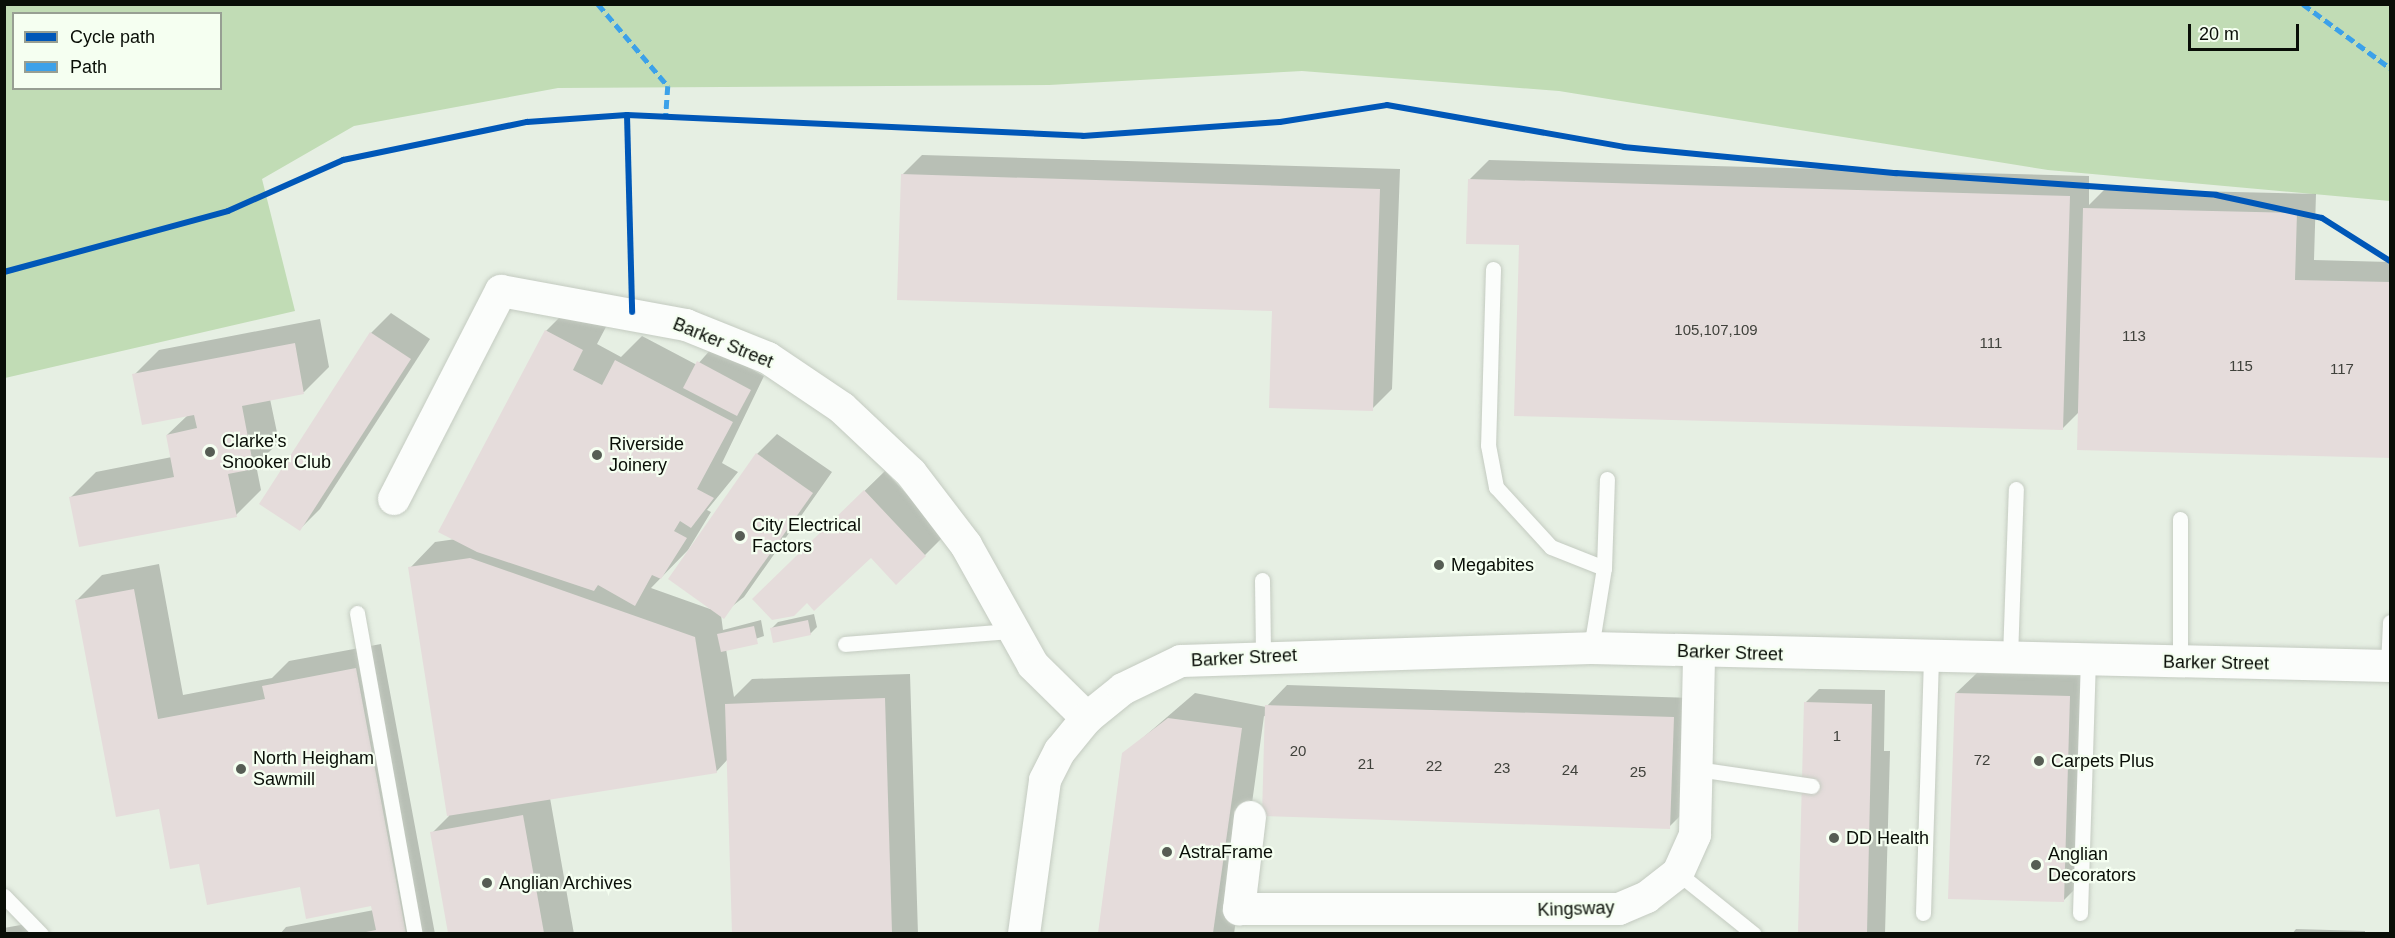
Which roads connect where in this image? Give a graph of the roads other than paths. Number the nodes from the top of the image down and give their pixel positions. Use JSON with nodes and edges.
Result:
{"nodes":[{"id":1,"x":1493,"y":269,"type":"dead end"},
{"id":2,"x":1606,"y":479,"type":"dead end"},
{"id":3,"x":2016,"y":489,"type":"dead end"},
{"id":4,"x":394,"y":499,"type":"dead end"},
{"id":5,"x":2180,"y":519,"type":"dead end"},
{"id":6,"x":1604,"y":568,"type":"junction"},
{"id":7,"x":1262,"y":580,"type":"dead end"},
{"id":8,"x":357,"y":613,"type":"dead end"},
{"id":9,"x":2391,"y":622,"type":"edge"},
{"id":10,"x":1012,"y":631,"type":"junction"},
{"id":11,"x":845,"y":644,"type":"dead end"},
{"id":12,"x":1590,"y":648,"type":"junction"},
{"id":13,"x":1699,"y":653,"type":"junction"},
{"id":14,"x":1263,"y":655,"type":"junction"},
{"id":15,"x":1931,"y":657,"type":"junction"},
{"id":16,"x":2010,"y":657,"type":"junction"},
{"id":17,"x":2088,"y":659,"type":"junction"},
{"id":18,"x":2180,"y":663,"type":"junction"},
{"id":19,"x":2389,"y":665,"type":"edge"},
{"id":20,"x":1087,"y":718,"type":"junction"},
{"id":21,"x":1697,"y":769,"type":"junction"},
{"id":22,"x":1812,"y":786,"type":"dead end"},
{"id":23,"x":1250,"y":818,"type":"dead end"},
{"id":24,"x":1678,"y":873,"type":"junction"},
{"id":25,"x":4,"y":896,"type":"edge"},
{"id":26,"x":1923,"y":913,"type":"dead end"},
{"id":27,"x":2080,"y":913,"type":"dead end"},
{"id":28,"x":1238,"y":921,"type":"edge"},
{"id":29,"x":41,"y":933,"type":"edge"},
{"id":30,"x":416,"y":933,"type":"edge"},
{"id":31,"x":1024,"y":933,"type":"edge"},
{"id":32,"x":1754,"y":933,"type":"edge"}],
"edges":[{"from":1,"to":6,"type":"lane"},
{"from":2,"to":6,"type":"lane"},
{"from":3,"to":16,"type":"lane"},
{"from":4,"to":10,"type":"street","name":"Barker Street"},
{"from":5,"to":18,"type":"lane"},
{"from":6,"to":12,"type":"lane"},
{"from":7,"to":14,"type":"lane"},
{"from":8,"to":30,"type":"lane"},
{"from":9,"to":19,"type":"lane"},
{"from":10,"to":11,"type":"lane"},
{"from":10,"to":20,"type":"street","name":"Barker Street"},
{"from":12,"to":13,"type":"street","name":"Barker Street"},
{"from":12,"to":14,"type":"street","name":"Barker Street"},
{"from":13,"to":15,"type":"street","name":"Barker Street"},
{"from":13,"to":21,"type":"street","name":"Kingsway"},
{"from":14,"to":20,"type":"street","name":"Barker Street"},
{"from":15,"to":16,"type":"street","name":"Barker Street"},
{"from":15,"to":26,"type":"lane"},
{"from":16,"to":17,"type":"street","name":"Barker Street"},
{"from":17,"to":18,"type":"street","name":"Barker Street"},
{"from":17,"to":27,"type":"lane"},
{"from":18,"to":19,"type":"street","name":"Barker Street"},
{"from":20,"to":31,"type":"street","name":"Barker Street"},
{"from":21,"to":22,"type":"lane"},
{"from":21,"to":24,"type":"street","name":"Kingsway"},
{"from":23,"to":28,"type":"street","name":"Kingsway"},
{"from":24,"to":28,"type":"street","name":"Kingsway"},
{"from":24,"to":32,"type":"lane"},
{"from":25,"to":29,"type":"lane"}]}
